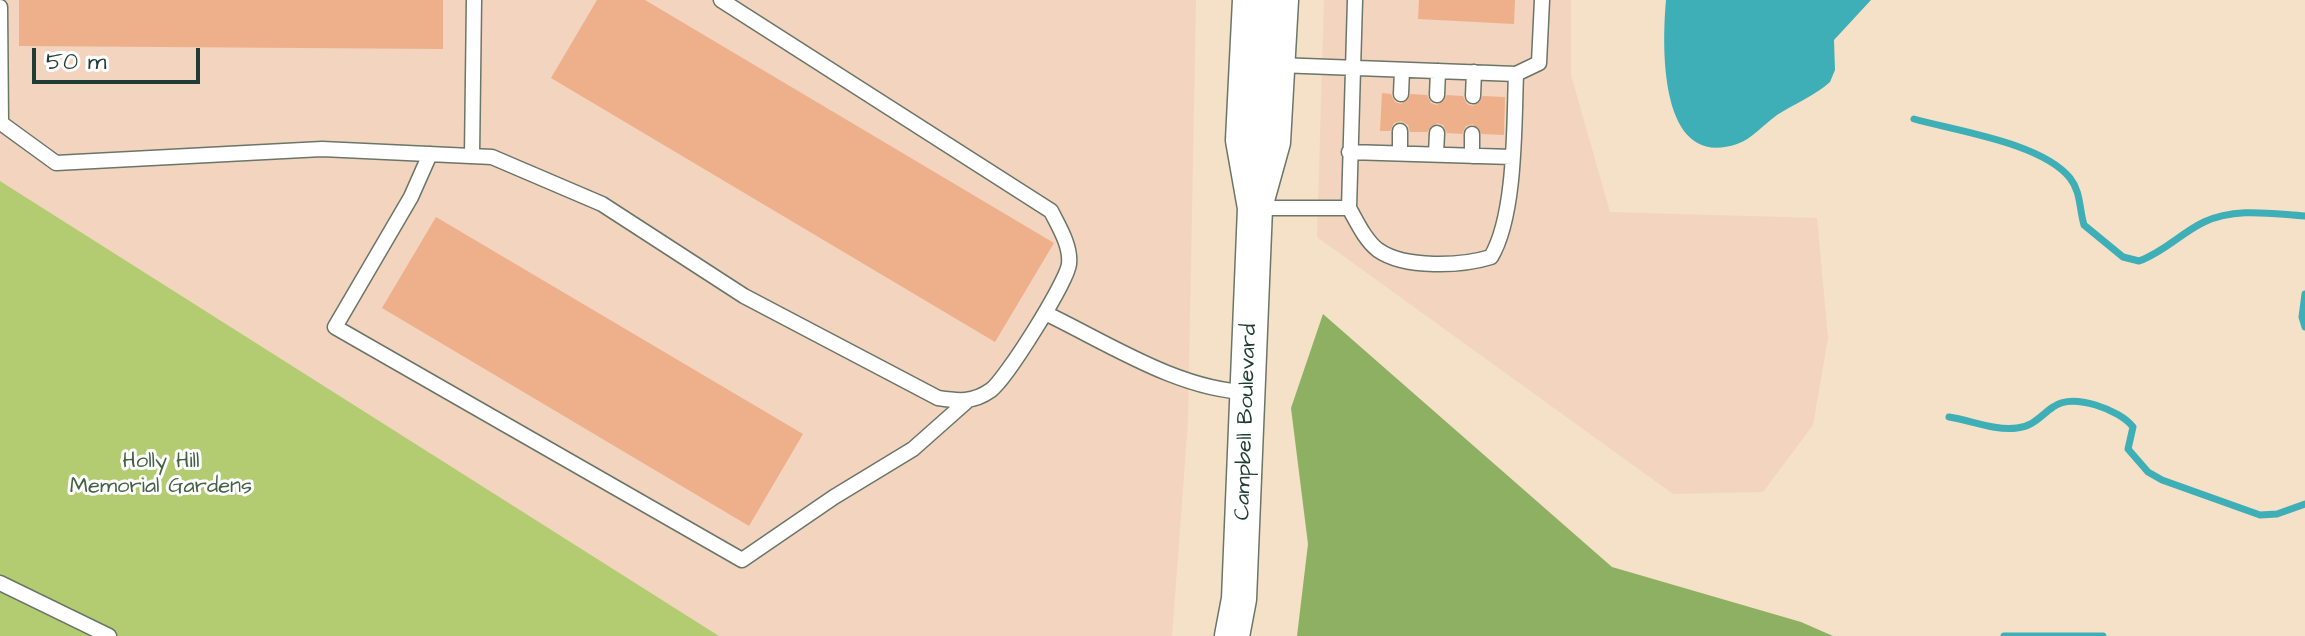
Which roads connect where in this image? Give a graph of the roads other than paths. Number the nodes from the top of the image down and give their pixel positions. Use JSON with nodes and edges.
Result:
{"nodes":[{"id":1,"x":474,"y":0,"type":"edge"},
{"id":2,"x":721,"y":0,"type":"edge"},
{"id":3,"x":1250,"y":0,"type":"edge"},
{"id":4,"x":1281,"y":0,"type":"edge"},
{"id":5,"x":1355,"y":0,"type":"edge"},
{"id":6,"x":1542,"y":0,"type":"edge"},
{"id":7,"x":0,"y":7,"type":"edge"},
{"id":8,"x":1278,"y":65,"type":"junction"},
{"id":9,"x":1351,"y":68,"type":"junction"},
{"id":10,"x":1402,"y":70,"type":"junction"},
{"id":11,"x":1438,"y":71,"type":"junction"},
{"id":12,"x":1474,"y":72,"type":"junction"},
{"id":13,"x":1516,"y":74,"type":"junction"},
{"id":14,"x":1401,"y":94,"type":"dead end"},
{"id":15,"x":1437,"y":95,"type":"dead end"},
{"id":16,"x":1473,"y":96,"type":"dead end"},
{"id":17,"x":1400,"y":131,"type":"dead end"},
{"id":18,"x":1437,"y":133,"type":"dead end"},
{"id":19,"x":1472,"y":134,"type":"dead end"},
{"id":20,"x":1349,"y":152,"type":"junction"},
{"id":21,"x":1400,"y":153,"type":"junction"},
{"id":22,"x":430,"y":154,"type":"junction"},
{"id":23,"x":1436,"y":154,"type":"junction"},
{"id":24,"x":472,"y":156,"type":"junction"},
{"id":25,"x":1472,"y":156,"type":"junction"},
{"id":26,"x":1512,"y":157,"type":"junction"},
{"id":27,"x":1255,"y":208,"type":"junction"},
{"id":28,"x":1349,"y":208,"type":"junction"},
{"id":29,"x":1045,"y":313,"type":"junction"},
{"id":30,"x":1249,"y":392,"type":"junction"},
{"id":31,"x":966,"y":402,"type":"junction"},
{"id":32,"x":0,"y":583,"type":"edge"},
{"id":33,"x":109,"y":636,"type":"edge"},
{"id":34,"x":1232,"y":636,"type":"edge"}],
"edges":[{"from":1,"to":24,"type":"lane"},
{"from":2,"to":29,"type":"lane"},
{"from":3,"to":27,"type":"street","name":"Campbell Boulevard"},
{"from":4,"to":8,"type":"street","name":"Campbell Boulevard"},
{"from":5,"to":9,"type":"lane"},
{"from":6,"to":13,"type":"lane"},
{"from":7,"to":22,"type":"lane"},
{"from":8,"to":9,"type":"lane"},
{"from":8,"to":27,"type":"street","name":"Campbell Boulevard"},
{"from":9,"to":10,"type":"lane"},
{"from":9,"to":20,"type":"lane"},
{"from":10,"to":11,"type":"lane"},
{"from":10,"to":14,"type":"lane"},
{"from":11,"to":12,"type":"lane"},
{"from":11,"to":15,"type":"lane"},
{"from":12,"to":13,"type":"lane"},
{"from":12,"to":16,"type":"lane"},
{"from":13,"to":26,"type":"lane"},
{"from":17,"to":21,"type":"lane"},
{"from":18,"to":23,"type":"lane"},
{"from":19,"to":25,"type":"lane"},
{"from":20,"to":21,"type":"lane"},
{"from":20,"to":28,"type":"lane"},
{"from":21,"to":23,"type":"lane"},
{"from":22,"to":24,"type":"lane"},
{"from":22,"to":31,"type":"lane"},
{"from":23,"to":25,"type":"lane"},
{"from":24,"to":31,"type":"lane"},
{"from":25,"to":26,"type":"lane"},
{"from":26,"to":28,"type":"lane"},
{"from":27,"to":28,"type":"lane"},
{"from":27,"to":30,"type":"street","name":"Campbell Boulevard"},
{"from":29,"to":30,"type":"lane"},
{"from":29,"to":31,"type":"lane"},
{"from":30,"to":34,"type":"street","name":"Campbell Boulevard"},
{"from":32,"to":33,"type":"lane"}]}
